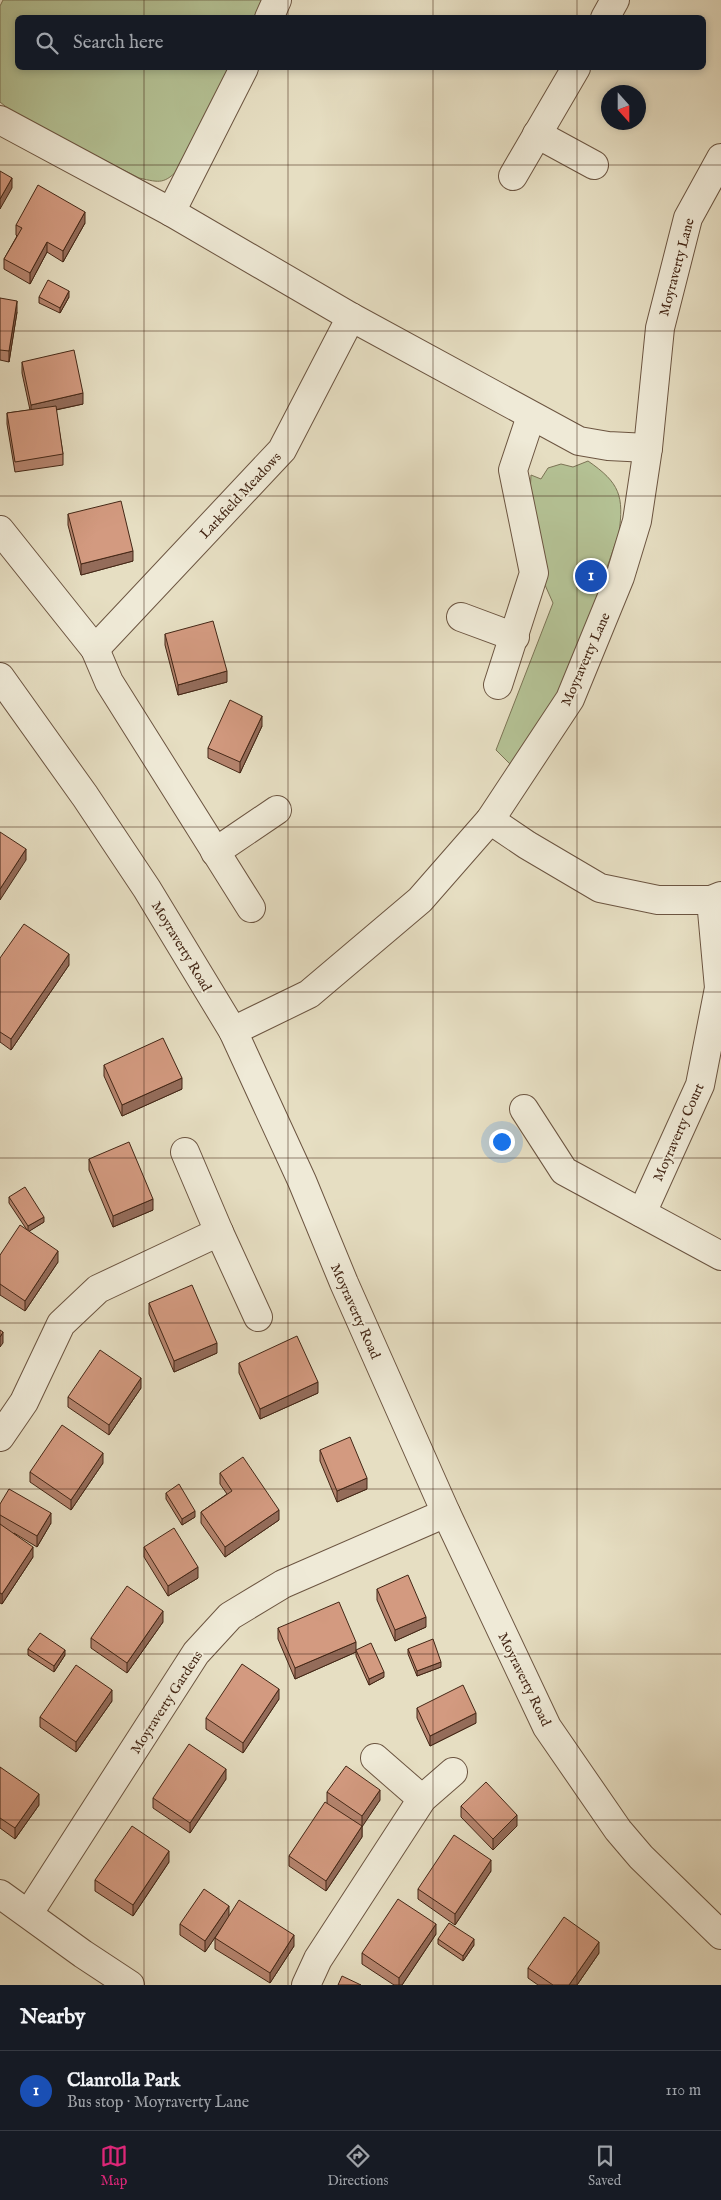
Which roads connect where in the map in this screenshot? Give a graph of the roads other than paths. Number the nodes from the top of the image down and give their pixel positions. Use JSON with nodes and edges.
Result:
{"nodes":[{"id":1,"x":277,"y":0,"type":"edge"},
{"id":2,"x":615,"y":0,"type":"edge"},
{"id":3,"x":270,"y":15,"type":"edge"},
{"id":4,"x":607,"y":15,"type":"edge"},
{"id":5,"x":243,"y":70,"type":"edge"},
{"id":6,"x":575,"y":70,"type":"edge"},
{"id":7,"x":0,"y":120,"type":"edge"},
{"id":8,"x":537,"y":134,"type":"junction"},
{"id":9,"x":721,"y":158,"type":"edge"},
{"id":10,"x":594,"y":165,"type":"dead end"},
{"id":11,"x":514,"y":176,"type":"dead end"},
{"id":12,"x":171,"y":212,"type":"junction"},
{"id":13,"x":351,"y":318,"type":"junction"},
{"id":14,"x":531,"y":416,"type":"junction"},
{"id":15,"x":648,"y":448,"type":"junction"},
{"id":16,"x":0,"y":530,"type":"edge"},
{"id":17,"x":461,"y":617,"type":"dead end"},
{"id":18,"x":515,"y":637,"type":"junction"},
{"id":19,"x":95,"y":649,"type":"junction"},
{"id":20,"x":0,"y":677,"type":"edge"},
{"id":21,"x":498,"y":685,"type":"dead end"},
{"id":22,"x":277,"y":810,"type":"dead end"},
{"id":23,"x":490,"y":820,"type":"junction"},
{"id":24,"x":215,"y":852,"type":"junction"},
{"id":25,"x":716,"y":898,"type":"edge"},
{"id":26,"x":250,"y":908,"type":"dead end"},
{"id":27,"x":233,"y":1031,"type":"junction"},
{"id":28,"x":524,"y":1109,"type":"dead end"},
{"id":29,"x":185,"y":1152,"type":"dead end"},
{"id":30,"x":642,"y":1213,"type":"junction"},
{"id":31,"x":219,"y":1232,"type":"junction"},
{"id":32,"x":721,"y":1256,"type":"edge"},
{"id":33,"x":258,"y":1317,"type":"dead end"},
{"id":34,"x":0,"y":1437,"type":"edge"},
{"id":35,"x":446,"y":1513,"type":"junction"},
{"id":36,"x":375,"y":1758,"type":"dead end"},
{"id":37,"x":453,"y":1772,"type":"dead end"},
{"id":38,"x":422,"y":1799,"type":"junction"},
{"id":39,"x":0,"y":1894,"type":"edge"},
{"id":40,"x":29,"y":1913,"type":"junction"},
{"id":41,"x":721,"y":1935,"type":"edge"},
{"id":42,"x":130,"y":1985,"type":"edge"},
{"id":43,"x":306,"y":1985,"type":"edge"}],
"edges":[{"from":1,"to":3,"type":"street"},
{"from":2,"to":4,"type":"street"},
{"from":5,"to":12,"type":"street"},
{"from":6,"to":8,"type":"street"},
{"from":7,"to":12,"type":"street"},
{"from":8,"to":10,"type":"street"},
{"from":8,"to":11,"type":"street"},
{"from":9,"to":15,"type":"street","name":"Moyraverty Lane"},
{"from":12,"to":13,"type":"street"},
{"from":13,"to":14,"type":"street"},
{"from":13,"to":19,"type":"street","name":"Larkfield Meadows"},
{"from":14,"to":15,"type":"street"},
{"from":14,"to":18,"type":"street"},
{"from":15,"to":23,"type":"street","name":"Moyraverty Lane"},
{"from":16,"to":19,"type":"street"},
{"from":17,"to":18,"type":"street"},
{"from":18,"to":21,"type":"street"},
{"from":19,"to":24,"type":"street"},
{"from":20,"to":27,"type":"street","name":"Moyraverty Road"},
{"from":22,"to":24,"type":"street"},
{"from":23,"to":25,"type":"street"},
{"from":23,"to":27,"type":"street","name":"Moyraverty Lane"},
{"from":24,"to":26,"type":"street"},
{"from":25,"to":30,"type":"street","name":"Moyraverty Court"},
{"from":27,"to":35,"type":"street","name":"Moyraverty Road"},
{"from":28,"to":30,"type":"street"},
{"from":29,"to":31,"type":"street"},
{"from":30,"to":32,"type":"street"},
{"from":31,"to":33,"type":"street"},
{"from":31,"to":34,"type":"street"},
{"from":35,"to":40,"type":"street","name":"Moyraverty Gardens"},
{"from":35,"to":41,"type":"street","name":"Moyraverty Road"},
{"from":36,"to":38,"type":"street"},
{"from":37,"to":38,"type":"street"},
{"from":38,"to":43,"type":"street"},
{"from":39,"to":40,"type":"street"},
{"from":40,"to":42,"type":"street"}]}
